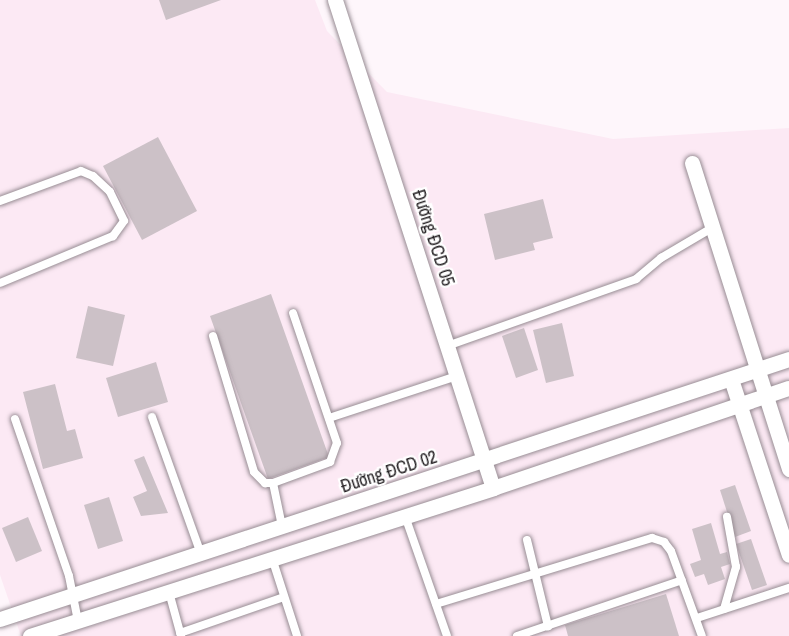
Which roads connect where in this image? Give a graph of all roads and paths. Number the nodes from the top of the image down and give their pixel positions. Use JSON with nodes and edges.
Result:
{"nodes":[{"id":1,"x":335,"y":0,"type":"edge"},
{"id":2,"x":692,"y":163,"type":"dead end"},
{"id":3,"x":0,"y":201,"type":"edge"},
{"id":4,"x":712,"y":228,"type":"junction"},
{"id":5,"x":0,"y":283,"type":"edge"},
{"id":6,"x":292,"y":313,"type":"dead end"},
{"id":7,"x":213,"y":336,"type":"dead end"},
{"id":8,"x":447,"y":346,"type":"junction"},
{"id":9,"x":789,"y":360,"type":"edge"},
{"id":10,"x":756,"y":370,"type":"junction"},
{"id":11,"x":457,"y":376,"type":"junction"},
{"id":12,"x":731,"y":379,"type":"junction"},
{"id":13,"x":789,"y":388,"type":"edge"},
{"id":14,"x":765,"y":396,"type":"junction"},
{"id":15,"x":739,"y":405,"type":"junction"},
{"id":16,"x":152,"y":417,"type":"dead end"},
{"id":17,"x":329,"y":418,"type":"junction"},
{"id":18,"x":15,"y":419,"type":"dead end"},
{"id":19,"x":484,"y":461,"type":"junction"},
{"id":20,"x":789,"y":469,"type":"edge"},
{"id":21,"x":273,"y":483,"type":"junction"},
{"id":22,"x":493,"y":488,"type":"junction"},
{"id":23,"x":405,"y":516,"type":"junction"},
{"id":24,"x":727,"y":517,"type":"dead end"},
{"id":25,"x":283,"y":528,"type":"junction"},
{"id":26,"x":527,"y":540,"type":"dead end"},
{"id":27,"x":201,"y":554,"type":"junction"},
{"id":28,"x":789,"y":555,"type":"edge"},
{"id":29,"x":272,"y":558,"type":"junction"},
{"id":30,"x":535,"y":573,"type":"junction"},
{"id":31,"x":682,"y":580,"type":"junction"},
{"id":32,"x":789,"y":588,"type":"edge"},
{"id":33,"x":169,"y":592,"type":"junction"},
{"id":34,"x":71,"y":597,"type":"junction"},
{"id":35,"x":284,"y":597,"type":"junction"},
{"id":36,"x":436,"y":604,"type":"junction"},
{"id":37,"x":724,"y":609,"type":"junction"},
{"id":38,"x":697,"y":618,"type":"junction"},
{"id":39,"x":0,"y":619,"type":"edge"},
{"id":40,"x":78,"y":621,"type":"junction"},
{"id":41,"x":548,"y":626,"type":"junction"},
{"id":42,"x":181,"y":634,"type":"edge"},
{"id":43,"x":30,"y":636,"type":"edge"},
{"id":44,"x":297,"y":636,"type":"edge"},
{"id":45,"x":447,"y":636,"type":"edge"},
{"id":46,"x":517,"y":636,"type":"edge"},
{"id":47,"x":702,"y":636,"type":"edge"}],
"edges":[{"from":1,"to":8,"type":"street","name":"Đường ĐCD 05"},
{"from":2,"to":4,"type":"street"},
{"from":3,"to":5,"type":"lane"},
{"from":4,"to":8,"type":"lane"},
{"from":4,"to":10,"type":"street"},
{"from":6,"to":17,"type":"lane"},
{"from":7,"to":21,"type":"lane"},
{"from":8,"to":11,"type":"street","name":"Đường ĐCD 05"},
{"from":9,"to":10,"type":"street","name":"Đường ĐCD 02"},
{"from":10,"to":12,"type":"street","name":"Đường ĐCD 02"},
{"from":10,"to":14,"type":"street"},
{"from":11,"to":17,"type":"lane"},
{"from":11,"to":19,"type":"street","name":"Đường ĐCD 05"},
{"from":12,"to":15,"type":"street"},
{"from":12,"to":19,"type":"street","name":"Đường ĐCD 02"},
{"from":13,"to":14,"type":"street"},
{"from":14,"to":15,"type":"street"},
{"from":14,"to":20,"type":"street"},
{"from":15,"to":22,"type":"street"},
{"from":15,"to":28,"type":"street"},
{"from":16,"to":27,"type":"lane"},
{"from":17,"to":21,"type":"lane"},
{"from":18,"to":34,"type":"lane"},
{"from":19,"to":22,"type":"street","name":"Đường ĐCD 05"},
{"from":19,"to":25,"type":"street","name":"Đường ĐCD 02"},
{"from":21,"to":25,"type":"lane"},
{"from":22,"to":23,"type":"street"},
{"from":23,"to":29,"type":"street"},
{"from":23,"to":36,"type":"lane"},
{"from":24,"to":37,"type":"lane"},
{"from":25,"to":27,"type":"street","name":"Đường ĐCD 02"},
{"from":26,"to":30,"type":"lane"},
{"from":27,"to":34,"type":"street","name":"Đường ĐCD 02"},
{"from":29,"to":33,"type":"street"},
{"from":29,"to":35,"type":"lane"},
{"from":30,"to":31,"type":"lane"},
{"from":30,"to":36,"type":"lane"},
{"from":30,"to":41,"type":"lane"},
{"from":31,"to":38,"type":"lane"},
{"from":31,"to":41,"type":"lane"},
{"from":32,"to":37,"type":"lane"},
{"from":33,"to":40,"type":"street"},
{"from":33,"to":42,"type":"lane"},
{"from":34,"to":39,"type":"street","name":"Đường ĐCD 02"},
{"from":34,"to":40,"type":"lane"},
{"from":35,"to":42,"type":"lane"},
{"from":35,"to":44,"type":"lane"},
{"from":36,"to":45,"type":"lane"},
{"from":37,"to":38,"type":"lane"},
{"from":38,"to":47,"type":"lane"},
{"from":40,"to":43,"type":"street"},
{"from":41,"to":46,"type":"lane"}]}
